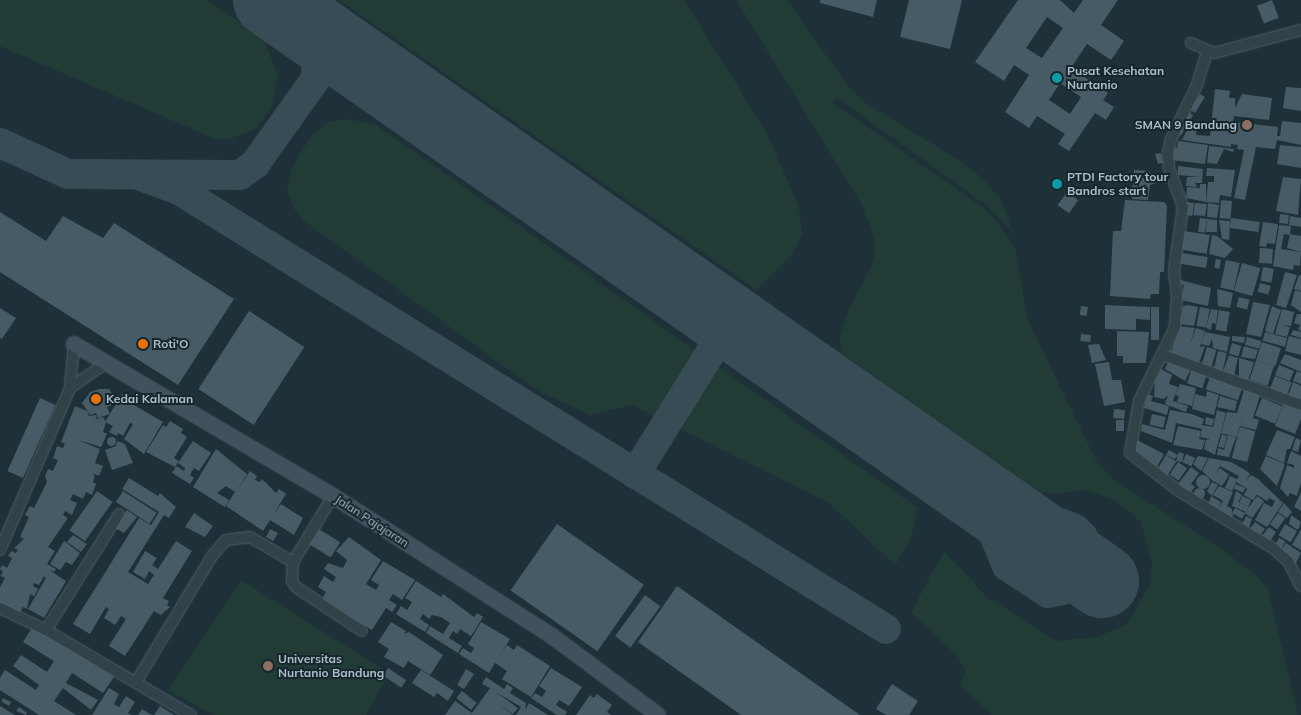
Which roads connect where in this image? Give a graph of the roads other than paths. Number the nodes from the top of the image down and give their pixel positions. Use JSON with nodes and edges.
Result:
{"nodes":[{"id":1,"x":1301,"y":30,"type":"edge"},
{"id":2,"x":1191,"y":43,"type":"dead end"},
{"id":3,"x":1207,"y":52,"type":"junction"},
{"id":4,"x":74,"y":344,"type":"joint"},
{"id":5,"x":1163,"y":355,"type":"junction"},
{"id":6,"x":106,"y":363,"type":"junction"},
{"id":7,"x":70,"y":388,"type":"junction"},
{"id":8,"x":1301,"y":405,"type":"edge"},
{"id":9,"x":333,"y":496,"type":"junction"},
{"id":10,"x":119,"y":514,"type":"dead end"},
{"id":11,"x":0,"y":550,"type":"edge"},
{"id":12,"x":293,"y":562,"type":"junction"},
{"id":13,"x":1301,"y":586,"type":"edge"},
{"id":14,"x":0,"y":608,"type":"edge"},
{"id":15,"x":46,"y":630,"type":"junction"},
{"id":16,"x":362,"y":631,"type":"dead end"},
{"id":17,"x":136,"y":682,"type":"junction"},
{"id":18,"x":191,"y":715,"type":"edge"},
{"id":19,"x":658,"y":715,"type":"edge"}],
"edges":[{"from":1,"to":3,"type":"street"},
{"from":2,"to":3,"type":"street"},
{"from":3,"to":5,"type":"street"},
{"from":4,"to":6,"type":"main road","name":"Jalan Pajajaran"},
{"from":4,"to":7,"type":"street"},
{"from":5,"to":8,"type":"street"},
{"from":5,"to":13,"type":"street"},
{"from":6,"to":7,"type":"street"},
{"from":6,"to":9,"type":"main road","name":"Jalan Pajajaran"},
{"from":7,"to":11,"type":"street"},
{"from":9,"to":12,"type":"street"},
{"from":9,"to":19,"type":"main road","name":"Jalan Pajajaran"},
{"from":10,"to":15,"type":"street"},
{"from":12,"to":16,"type":"street"},
{"from":12,"to":17,"type":"street"},
{"from":14,"to":15,"type":"street"},
{"from":15,"to":17,"type":"street"},
{"from":17,"to":18,"type":"street"}]}
